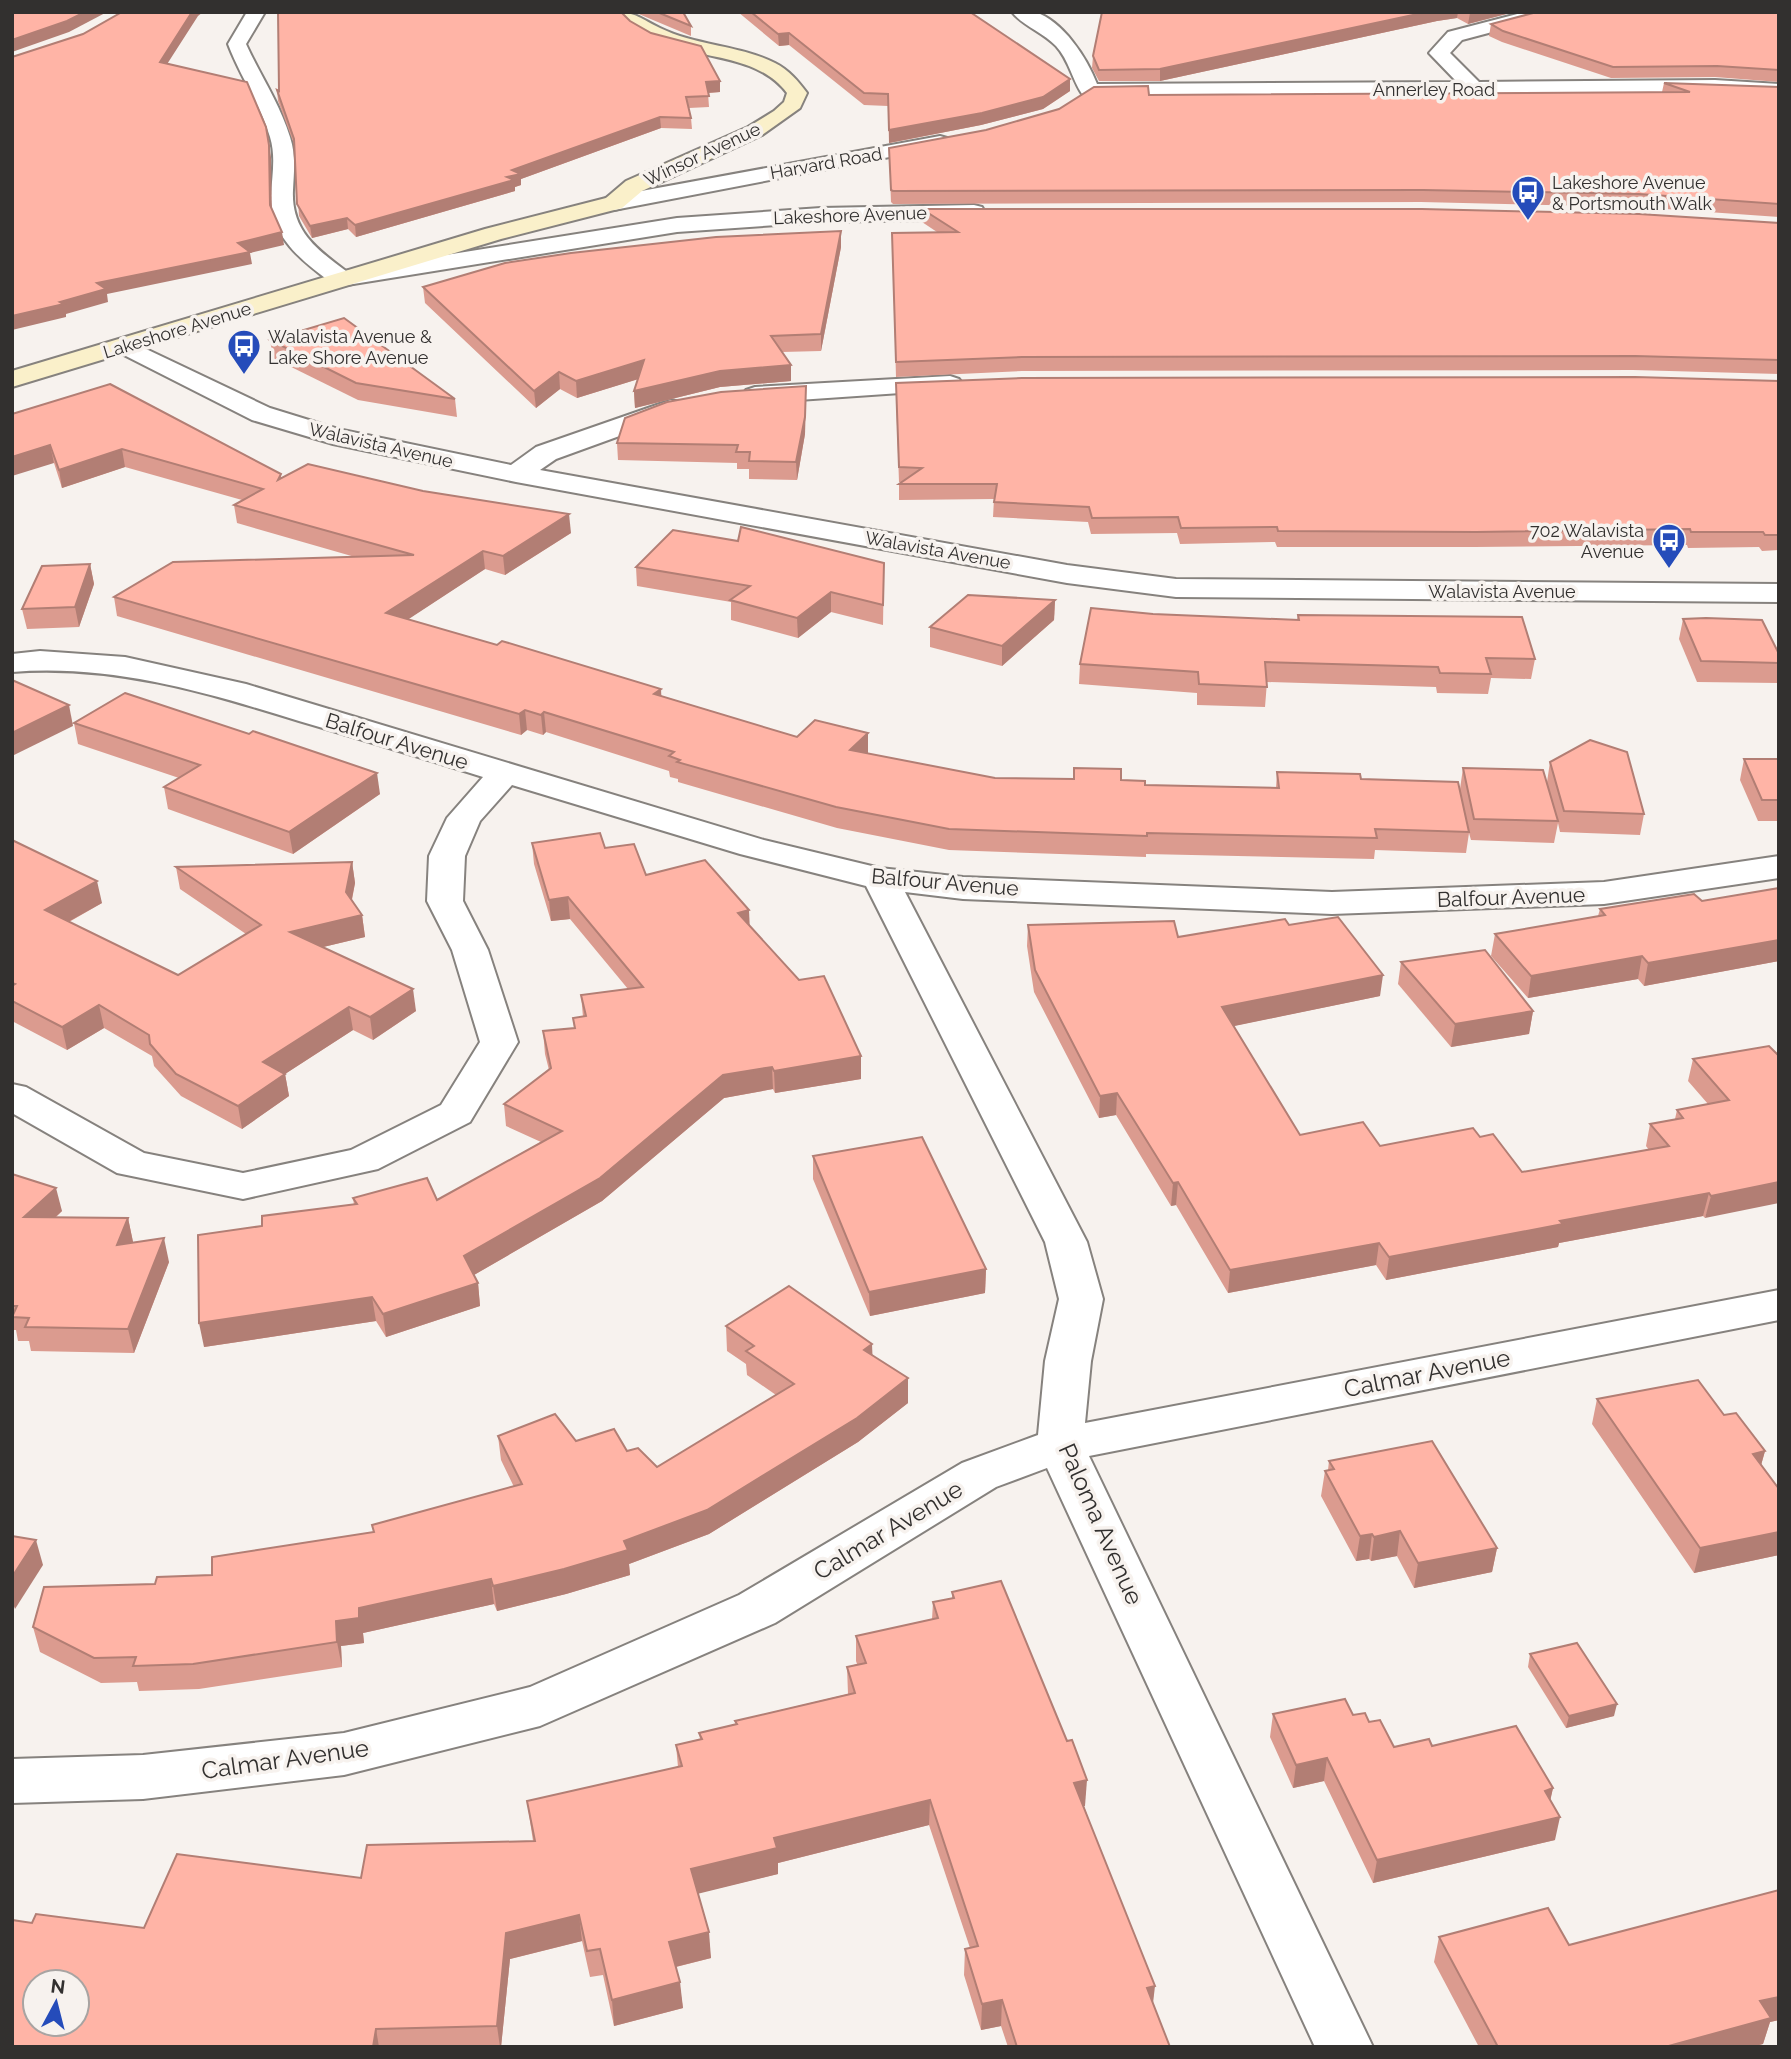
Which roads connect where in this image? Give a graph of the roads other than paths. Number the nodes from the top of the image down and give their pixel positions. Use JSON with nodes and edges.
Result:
{"nodes":[{"id":1,"x":256,"y":12,"type":"edge"},
{"id":2,"x":625,"y":12,"type":"edge"},
{"id":3,"x":1023,"y":12,"type":"edge"},
{"id":4,"x":1547,"y":12,"type":"edge"},
{"id":5,"x":1475,"y":89,"type":"junction"},
{"id":6,"x":1779,"y":90,"type":"edge"},
{"id":7,"x":958,"y":139,"type":"edge"},
{"id":8,"x":614,"y":203,"type":"junction"},
{"id":9,"x":1002,"y":212,"type":"edge"},
{"id":10,"x":677,"y":225,"type":"junction"},
{"id":11,"x":341,"y":279,"type":"junction"},
{"id":12,"x":125,"y":346,"type":"junction"},
{"id":13,"x":12,"y":379,"type":"edge"},
{"id":14,"x":971,"y":383,"type":"edge"},
{"id":15,"x":735,"y":397,"type":"edge"},
{"id":16,"x":697,"y":403,"type":"edge"},
{"id":17,"x":516,"y":474,"type":"junction"},
{"id":18,"x":1779,"y":593,"type":"edge"},
{"id":19,"x":12,"y":663,"type":"edge"},
{"id":20,"x":504,"y":774,"type":"junction"},
{"id":21,"x":1779,"y":866,"type":"edge"},
{"id":22,"x":880,"y":879,"type":"junction"},
{"id":23,"x":12,"y":1096,"type":"edge"},
{"id":24,"x":1779,"y":1305,"type":"edge"},
{"id":25,"x":1060,"y":1445,"type":"junction"},
{"id":26,"x":12,"y":1781,"type":"edge"},
{"id":27,"x":1344,"y":2047,"type":"edge"}],
"edges":[{"from":1,"to":11,"type":"street"},
{"from":2,"to":8,"type":"street","name":"Winsor Avenue"},
{"from":3,"to":5,"type":"street","name":"Annerley Road"},
{"from":4,"to":5,"type":"street"},
{"from":5,"to":6,"type":"street","name":"Annerley Road"},
{"from":7,"to":8,"type":"street","name":"Harvard Road"},
{"from":8,"to":10,"type":"street","name":"Lakeshore Avenue"},
{"from":8,"to":11,"type":"street","name":"Lakeshore Avenue"},
{"from":9,"to":10,"type":"street","name":"Lakeshore Avenue"},
{"from":10,"to":11,"type":"street","name":"Lakeshore Avenue"},
{"from":11,"to":12,"type":"street","name":"Lakeshore Avenue"},
{"from":12,"to":13,"type":"street","name":"Lakeshore Avenue"},
{"from":12,"to":17,"type":"street","name":"Walavista Avenue"},
{"from":14,"to":15,"type":"street"},
{"from":16,"to":17,"type":"street"},
{"from":17,"to":18,"type":"street","name":"Walavista Avenue"},
{"from":19,"to":20,"type":"street","name":"Balfour Avenue"},
{"from":20,"to":22,"type":"street","name":"Balfour Avenue"},
{"from":20,"to":23,"type":"street"},
{"from":21,"to":22,"type":"street","name":"Balfour Avenue"},
{"from":22,"to":25,"type":"street","name":"Paloma Avenue"},
{"from":24,"to":25,"type":"street","name":"Calmar Avenue"},
{"from":25,"to":26,"type":"street","name":"Calmar Avenue"},
{"from":25,"to":27,"type":"street","name":"Paloma Avenue"}]}
